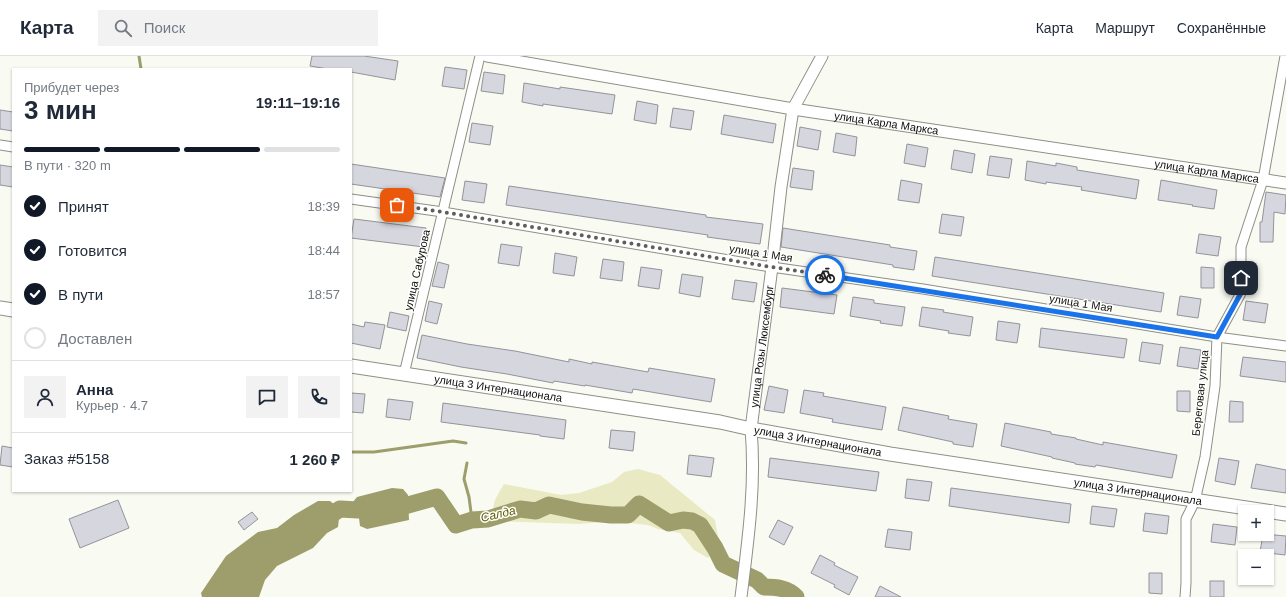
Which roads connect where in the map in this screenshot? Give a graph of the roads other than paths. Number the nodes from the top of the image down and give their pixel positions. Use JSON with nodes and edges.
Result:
{"nodes":[{"id":1,"x":480,"y":56,"type":"edge"},
{"id":2,"x":487,"y":56,"type":"edge"},
{"id":3,"x":822,"y":56,"type":"edge"},
{"id":4,"x":1285,"y":56,"type":"edge"},
{"id":5,"x":793,"y":109,"type":"junction"},
{"id":6,"x":0,"y":145,"type":"edge"},
{"id":7,"x":12,"y":147,"type":"edge"},
{"id":8,"x":1263,"y":180,"type":"junction"},
{"id":9,"x":1286,"y":183,"type":"edge"},
{"id":10,"x":352,"y":199,"type":"edge"},
{"id":11,"x":443,"y":212,"type":"junction"},
{"id":12,"x":772,"y":267,"type":"junction"},
{"id":13,"x":0,"y":308,"type":"edge"},
{"id":14,"x":12,"y":310,"type":"edge"},
{"id":15,"x":1217,"y":337,"type":"junction"},
{"id":16,"x":1286,"y":346,"type":"edge"},
{"id":17,"x":352,"y":366,"type":"edge"},
{"id":18,"x":404,"y":374,"type":"junction"},
{"id":19,"x":751,"y":429,"type":"junction"},
{"id":20,"x":1195,"y":501,"type":"junction"},
{"id":21,"x":1286,"y":514,"type":"edge"},
{"id":22,"x":741,"y":597,"type":"edge"},
{"id":23,"x":1185,"y":597,"type":"edge"}],
"edges":[{"from":1,"to":11,"type":"street","name":"улица Сабурова"},
{"from":2,"to":5,"type":"street","name":"улица Карла Маркса"},
{"from":3,"to":5,"type":"street","name":"улица Розы Люксембург"},
{"from":4,"to":8,"type":"street","name":"Береговая улица"},
{"from":5,"to":8,"type":"street","name":"улица Карла Маркса"},
{"from":5,"to":12,"type":"street","name":"улица Розы Люксембург"},
{"from":6,"to":7,"type":"street"},
{"from":8,"to":9,"type":"street","name":"улица Карла Маркса"},
{"from":8,"to":15,"type":"street","name":"Береговая улица"},
{"from":10,"to":11,"type":"street","name":"улица 1 Мая"},
{"from":11,"to":12,"type":"street","name":"улица 1 Мая"},
{"from":11,"to":18,"type":"street","name":"улица Сабурова"},
{"from":12,"to":15,"type":"street","name":"улица 1 Мая"},
{"from":12,"to":19,"type":"street","name":"улица Розы Люксембург"},
{"from":13,"to":14,"type":"main road"},
{"from":15,"to":16,"type":"street","name":"улица 1 Мая"},
{"from":15,"to":20,"type":"street","name":"Береговая улица"},
{"from":17,"to":18,"type":"main road","name":"улица 3 Интернационала"},
{"from":18,"to":19,"type":"main road","name":"улица 3 Интернационала"},
{"from":19,"to":20,"type":"main road","name":"улица 3 Интернационала"},
{"from":19,"to":22,"type":"street","name":"улица Розы Люксембург"},
{"from":20,"to":21,"type":"main road","name":"улица 3 Интернационала"},
{"from":20,"to":23,"type":"street","name":"Береговая улица"}]}
